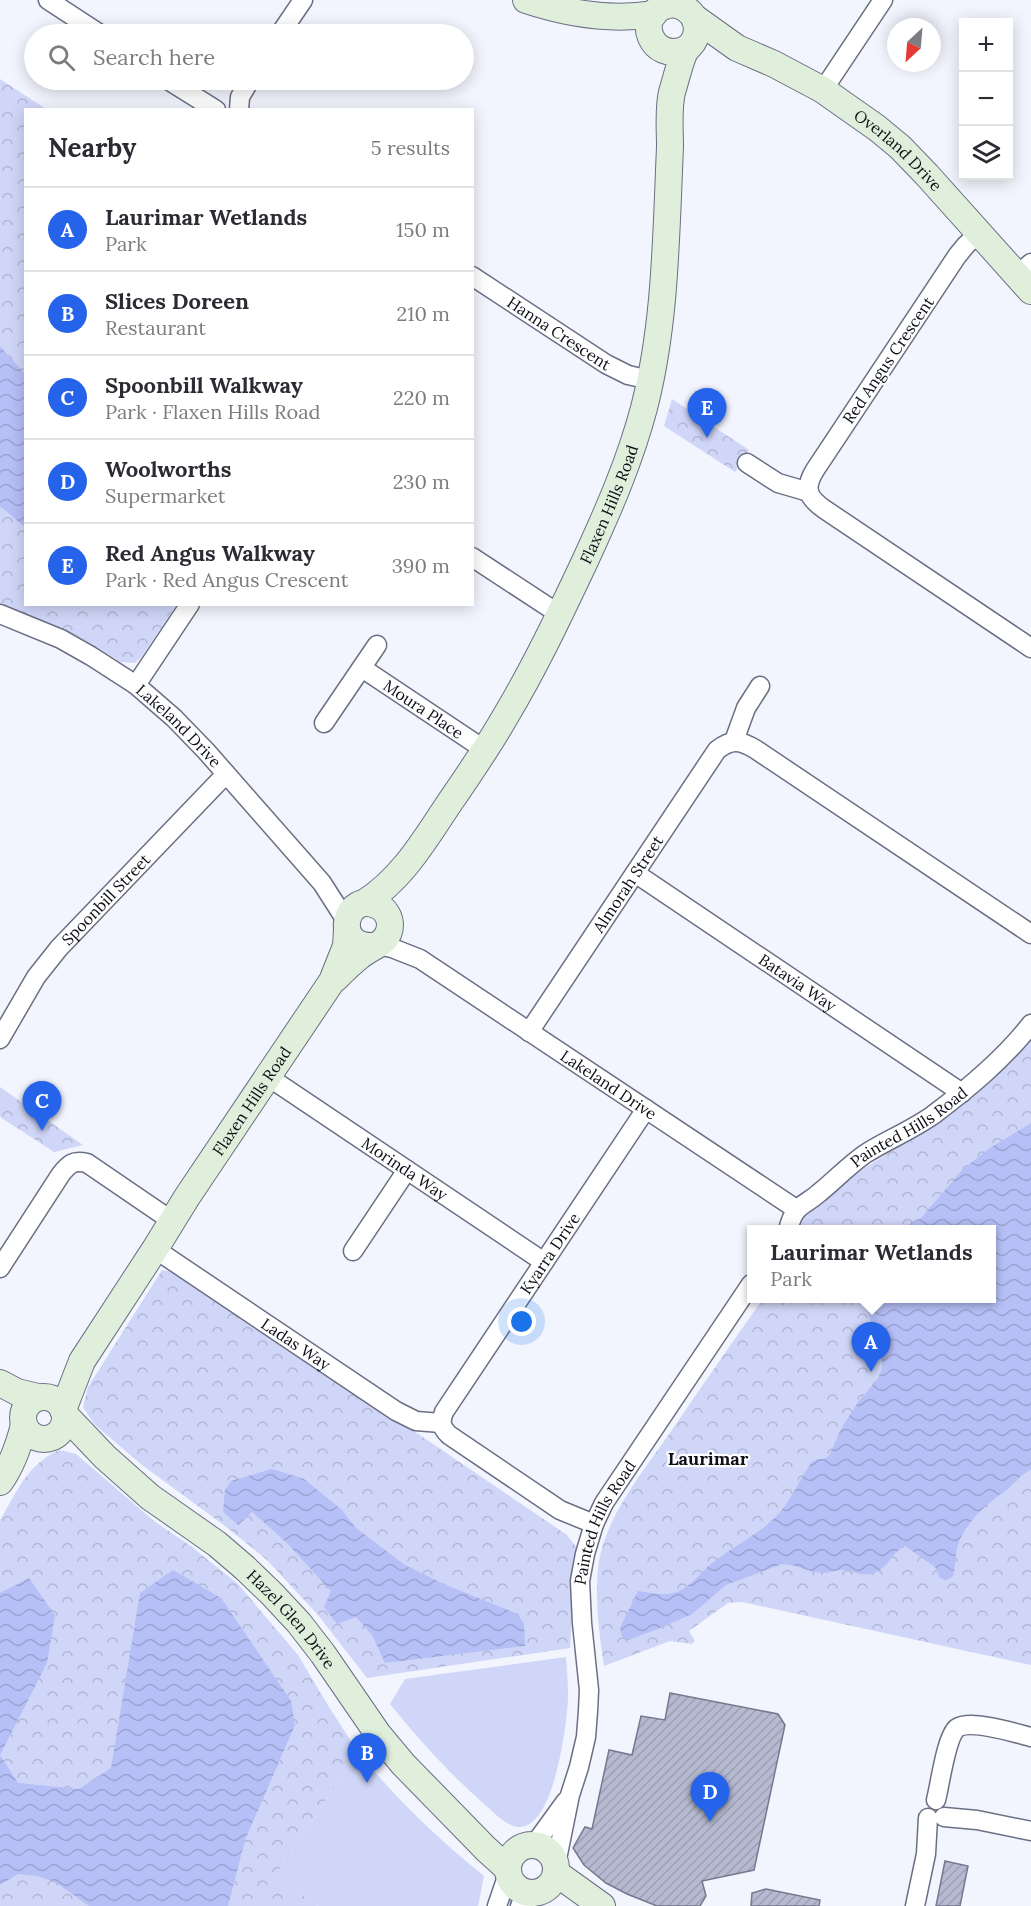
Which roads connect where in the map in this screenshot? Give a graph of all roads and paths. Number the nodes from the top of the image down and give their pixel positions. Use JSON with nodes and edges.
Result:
{"nodes":[{"id":1,"x":48,"y":0,"type":"edge"},
{"id":2,"x":303,"y":0,"type":"edge"},
{"id":3,"x":526,"y":0,"type":"edge"},
{"id":4,"x":882,"y":0,"type":"edge"},
{"id":5,"x":658,"y":8,"type":"edge"},
{"id":6,"x":690,"y":10,"type":"edge"},
{"id":7,"x":604,"y":17,"type":"junction"},
{"id":8,"x":85,"y":24,"type":"edge"},
{"id":9,"x":287,"y":24,"type":"edge"},
{"id":10,"x":654,"y":43,"type":"junction"},
{"id":11,"x":688,"y":48,"type":"junction"},
{"id":12,"x":737,"y":48,"type":"junction"},
{"id":13,"x":184,"y":90,"type":"edge"},
{"id":14,"x":244,"y":90,"type":"edge"},
{"id":15,"x":823,"y":90,"type":"junction"},
{"id":16,"x":672,"y":95,"type":"junction"},
{"id":17,"x":213,"y":108,"type":"edge"},
{"id":18,"x":238,"y":108,"type":"edge"},
{"id":19,"x":979,"y":233,"type":"junction"},
{"id":20,"x":1026,"y":276,"type":"edge"},
{"id":21,"x":474,"y":277,"type":"edge"},
{"id":22,"x":650,"y":380,"type":"junction"},
{"id":23,"x":747,"y":463,"type":"dead end"},
{"id":24,"x":809,"y":492,"type":"junction"},
{"id":25,"x":474,"y":558,"type":"edge"},
{"id":26,"x":189,"y":606,"type":"edge"},
{"id":27,"x":0,"y":614,"type":"edge"},
{"id":28,"x":559,"y":614,"type":"junction"},
{"id":29,"x":377,"y":645,"type":"dead end"},
{"id":30,"x":1031,"y":648,"type":"edge"},
{"id":31,"x":362,"y":668,"type":"junction"},
{"id":32,"x":136,"y":685,"type":"junction"},
{"id":33,"x":760,"y":686,"type":"dead end"},
{"id":34,"x":324,"y":723,"type":"dead end"},
{"id":35,"x":734,"y":741,"type":"junction"},
{"id":36,"x":485,"y":750,"type":"junction"},
{"id":37,"x":226,"y":774,"type":"junction"},
{"id":38,"x":406,"y":867,"type":"junction"},
{"id":39,"x":635,"y":873,"type":"junction"},
{"id":40,"x":354,"y":915,"type":"junction"},
{"id":41,"x":1031,"y":934,"type":"edge"},
{"id":42,"x":382,"y":935,"type":"junction"},
{"id":43,"x":332,"y":981,"type":"junction"},
{"id":44,"x":1031,"y":1024,"type":"edge"},
{"id":45,"x":529,"y":1032,"type":"junction"},
{"id":46,"x":0,"y":1039,"type":"edge"},
{"id":47,"x":267,"y":1076,"type":"junction"},
{"id":48,"x":962,"y":1093,"type":"junction"},
{"id":49,"x":645,"y":1109,"type":"junction"},
{"id":50,"x":407,"y":1170,"type":"junction"},
{"id":51,"x":796,"y":1209,"type":"junction"},
{"id":52,"x":172,"y":1221,"type":"junction"},
{"id":53,"x":789,"y":1225,"type":"edge"},
{"id":54,"x":155,"y":1249,"type":"junction"},
{"id":55,"x":353,"y":1251,"type":"dead end"},
{"id":56,"x":544,"y":1262,"type":"junction"},
{"id":57,"x":0,"y":1268,"type":"edge"},
{"id":58,"x":747,"y":1290,"type":"edge"},
{"id":59,"x":0,"y":1383,"type":"edge"},
{"id":60,"x":0,"y":1394,"type":"edge"},
{"id":61,"x":53,"y":1405,"type":"junction"},
{"id":62,"x":23,"y":1423,"type":"junction"},
{"id":63,"x":441,"y":1423,"type":"junction"},
{"id":64,"x":47,"y":1439,"type":"junction"},
{"id":65,"x":105,"y":1458,"type":"junction"},
{"id":66,"x":3,"y":1478,"type":"edge"},
{"id":67,"x":594,"y":1524,"type":"junction"},
{"id":68,"x":1031,"y":1737,"type":"edge"},
{"id":69,"x":570,"y":1794,"type":"junction"},
{"id":70,"x":448,"y":1808,"type":"junction"},
{"id":71,"x":938,"y":1812,"type":"junction"},
{"id":72,"x":1031,"y":1831,"type":"edge"},
{"id":73,"x":530,"y":1845,"type":"junction"},
{"id":74,"x":508,"y":1871,"type":"junction"},
{"id":75,"x":543,"y":1885,"type":"edge"},
{"id":76,"x":497,"y":1906,"type":"edge"},
{"id":77,"x":576,"y":1906,"type":"edge"},
{"id":78,"x":602,"y":1906,"type":"edge"},
{"id":79,"x":915,"y":1906,"type":"edge"}],
"edges":[{"from":1,"to":8,"type":"street"},
{"from":2,"to":9,"type":"street"},
{"from":3,"to":7,"type":"street"},
{"from":4,"to":15,"type":"street"},
{"from":5,"to":6,"type":"street"},
{"from":5,"to":7,"type":"street"},
{"from":5,"to":10,"type":"street"},
{"from":6,"to":11,"type":"street"},
{"from":6,"to":12,"type":"street","name":"Overland Drive"},
{"from":7,"to":10,"type":"street"},
{"from":10,"to":11,"type":"street"},
{"from":10,"to":16,"type":"street","name":"Flaxen Hills Road"},
{"from":11,"to":12,"type":"street","name":"Overland Drive"},
{"from":11,"to":16,"type":"street","name":"Flaxen Hills Road"},
{"from":12,"to":15,"type":"street","name":"Overland Drive"},
{"from":13,"to":17,"type":"street"},
{"from":14,"to":18,"type":"street"},
{"from":15,"to":19,"type":"street","name":"Overland Drive"},
{"from":16,"to":22,"type":"street","name":"Flaxen Hills Road"},
{"from":19,"to":20,"type":"street","name":"Overland Drive"},
{"from":19,"to":24,"type":"street","name":"Red Angus Crescent"},
{"from":21,"to":22,"type":"street","name":"Hanna Crescent"},
{"from":22,"to":28,"type":"street","name":"Flaxen Hills Road"},
{"from":23,"to":24,"type":"street"},
{"from":24,"to":30,"type":"street"},
{"from":25,"to":28,"type":"street"},
{"from":26,"to":32,"type":"street"},
{"from":27,"to":32,"type":"street","name":"Lakeland Drive"},
{"from":28,"to":36,"type":"street","name":"Flaxen Hills Road"},
{"from":29,"to":31,"type":"street"},
{"from":31,"to":34,"type":"street"},
{"from":31,"to":36,"type":"street","name":"Moura Place"},
{"from":32,"to":37,"type":"street","name":"Lakeland Drive"},
{"from":33,"to":35,"type":"street"},
{"from":35,"to":39,"type":"street","name":"Almorah Street"},
{"from":35,"to":41,"type":"street"},
{"from":36,"to":38,"type":"street","name":"Flaxen Hills Road"},
{"from":37,"to":40,"type":"street","name":"Lakeland Drive"},
{"from":37,"to":46,"type":"street","name":"Spoonbill Street"},
{"from":38,"to":40,"type":"street","name":"Flaxen Hills Road"},
{"from":38,"to":42,"type":"street","name":"Flaxen Hills Road"},
{"from":39,"to":45,"type":"street","name":"Almorah Street"},
{"from":39,"to":48,"type":"street","name":"Batavia Way"},
{"from":40,"to":42,"type":"street"},
{"from":40,"to":42,"type":"street"},
{"from":40,"to":43,"type":"street","name":"Flaxen Hills Road"},
{"from":42,"to":43,"type":"street","name":"Flaxen Hills Road"},
{"from":42,"to":45,"type":"street","name":"Lakeland Drive"},
{"from":43,"to":47,"type":"street","name":"Flaxen Hills Road"},
{"from":44,"to":48,"type":"street","name":"Painted Hills Road"},
{"from":45,"to":49,"type":"street","name":"Lakeland Drive"},
{"from":47,"to":50,"type":"street","name":"Morinda Way"},
{"from":47,"to":52,"type":"street","name":"Flaxen Hills Road"},
{"from":48,"to":51,"type":"street","name":"Painted Hills Road"},
{"from":49,"to":51,"type":"street","name":"Lakeland Drive"},
{"from":49,"to":56,"type":"street","name":"Kyarra Drive"},
{"from":50,"to":55,"type":"street"},
{"from":50,"to":56,"type":"street","name":"Morinda Way"},
{"from":51,"to":53,"type":"street"},
{"from":52,"to":54,"type":"street","name":"Flaxen Hills Road"},
{"from":52,"to":57,"type":"street"},
{"from":54,"to":61,"type":"street","name":"Flaxen Hills Road"},
{"from":54,"to":63,"type":"street","name":"Ladas Way"},
{"from":56,"to":63,"type":"street","name":"Kyarra Drive"},
{"from":58,"to":67,"type":"street","name":"Painted Hills Road"},
{"from":59,"to":61,"type":"street","name":"Hazel Glen Drive"},
{"from":60,"to":62,"type":"street"},
{"from":61,"to":62,"type":"street"},
{"from":61,"to":64,"type":"street"},
{"from":61,"to":65,"type":"street","name":"Hazel Glen Drive"},
{"from":62,"to":64,"type":"street"},
{"from":62,"to":66,"type":"street"},
{"from":63,"to":67,"type":"street"},
{"from":64,"to":65,"type":"street","name":"Hazel Glen Drive"},
{"from":64,"to":66,"type":"street"},
{"from":65,"to":70,"type":"street","name":"Hazel Glen Drive"},
{"from":67,"to":69,"type":"street","name":"Painted Hills Road"},
{"from":68,"to":71,"type":"street"},
{"from":69,"to":73,"type":"street","name":"Painted Hills Road"},
{"from":69,"to":75,"type":"street","name":"Painted Hills Road"},
{"from":70,"to":73,"type":"street","name":"Hazel Glen Drive"},
{"from":70,"to":74,"type":"street","name":"Hazel Glen Drive"},
{"from":71,"to":72,"type":"street"},
{"from":71,"to":79,"type":"street"},
{"from":73,"to":74,"type":"street"},
{"from":73,"to":75,"type":"street"},
{"from":74,"to":75,"type":"street"},
{"from":74,"to":76,"type":"street"},
{"from":75,"to":77,"type":"street"},
{"from":75,"to":78,"type":"street"}]}
